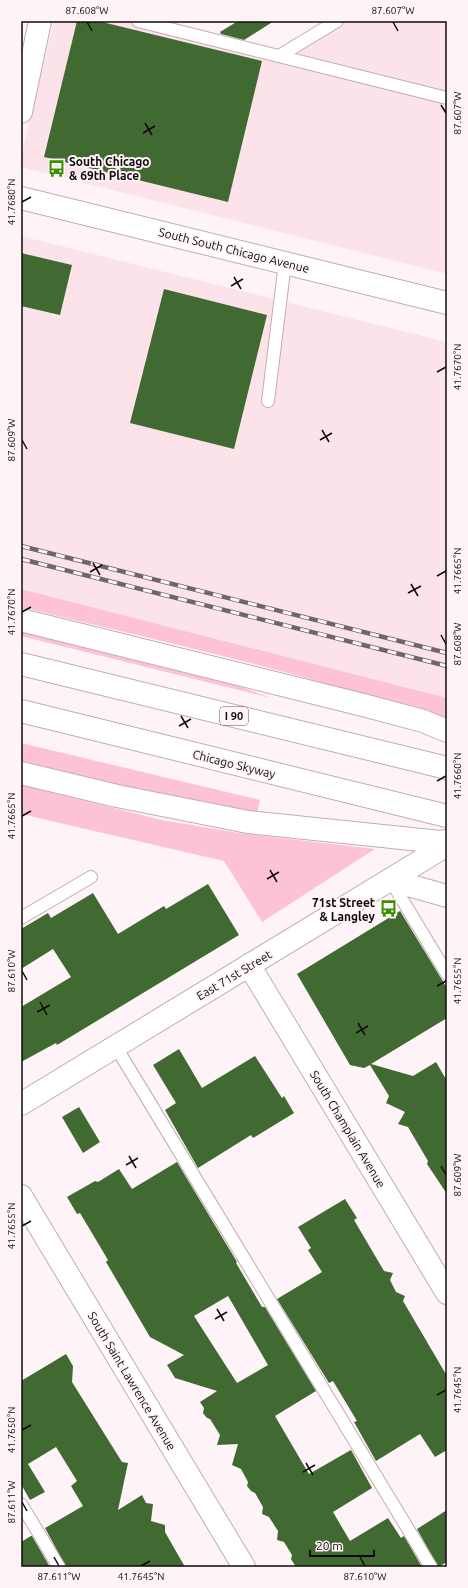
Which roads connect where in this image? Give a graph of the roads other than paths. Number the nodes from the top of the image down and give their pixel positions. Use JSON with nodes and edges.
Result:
{"nodes":[{"id":1,"x":40,"y":21,"type":"edge"},
{"id":2,"x":138,"y":21,"type":"edge"},
{"id":3,"x":337,"y":21,"type":"edge"},
{"id":4,"x":279,"y":56,"type":"junction"},
{"id":5,"x":447,"y":98,"type":"edge"},
{"id":6,"x":21,"y":112,"type":"edge"},
{"id":7,"x":21,"y":198,"type":"edge"},
{"id":8,"x":285,"y":263,"type":"junction"},
{"id":9,"x":447,"y":302,"type":"edge"},
{"id":10,"x":268,"y":401,"type":"dead end"},
{"id":11,"x":21,"y":620,"type":"edge"},
{"id":12,"x":21,"y":664,"type":"edge"},
{"id":13,"x":21,"y":711,"type":"edge"},
{"id":14,"x":447,"y":731,"type":"edge"},
{"id":15,"x":447,"y":768,"type":"edge"},
{"id":16,"x":21,"y":773,"type":"edge"},
{"id":17,"x":439,"y":814,"type":"edge"},
{"id":18,"x":447,"y":841,"type":"edge"},
{"id":19,"x":447,"y":845,"type":"edge"},
{"id":20,"x":91,"y":877,"type":"dead end"},
{"id":21,"x":390,"y":880,"type":"junction"},
{"id":22,"x":447,"y":896,"type":"edge"},
{"id":23,"x":21,"y":918,"type":"edge"},
{"id":24,"x":249,"y":965,"type":"junction"},
{"id":25,"x":447,"y":974,"type":"edge"},
{"id":26,"x":116,"y":1047,"type":"junction"},
{"id":27,"x":21,"y":1104,"type":"edge"},
{"id":28,"x":21,"y":1196,"type":"edge"},
{"id":29,"x":447,"y":1293,"type":"edge"},
{"id":30,"x":21,"y":1504,"type":"edge"},
{"id":31,"x":59,"y":1567,"type":"edge"},
{"id":32,"x":244,"y":1567,"type":"edge"},
{"id":33,"x":431,"y":1567,"type":"edge"}],
"edges":[{"from":1,"to":6,"type":"main road"},
{"from":2,"to":4,"type":"lane"},
{"from":3,"to":4,"type":"lane"},
{"from":4,"to":5,"type":"lane"},
{"from":7,"to":8,"type":"main road","name":"South South Chicago Avenue"},
{"from":8,"to":9,"type":"main road","name":"South South Chicago Avenue"},
{"from":8,"to":10,"type":"lane"},
{"from":11,"to":14,"type":"main road"},
{"from":12,"to":15,"type":"main road","number":"I 90"},
{"from":13,"to":17,"type":"main road","name":"Chicago Skyway"},
{"from":16,"to":18,"type":"main road"},
{"from":19,"to":21,"type":"main road","name":"East 71st Street"},
{"from":20,"to":23,"type":"lane"},
{"from":21,"to":22,"type":"main road"},
{"from":21,"to":24,"type":"main road","name":"East 71st Street"},
{"from":21,"to":25,"type":"lane"},
{"from":24,"to":26,"type":"main road","name":"East 71st Street"},
{"from":24,"to":29,"type":"main road","name":"South Champlain Avenue"},
{"from":26,"to":27,"type":"main road","name":"East 71st Street"},
{"from":26,"to":33,"type":"lane"},
{"from":28,"to":32,"type":"main road","name":"South Saint Lawrence Avenue"},
{"from":30,"to":31,"type":"lane"}]}
